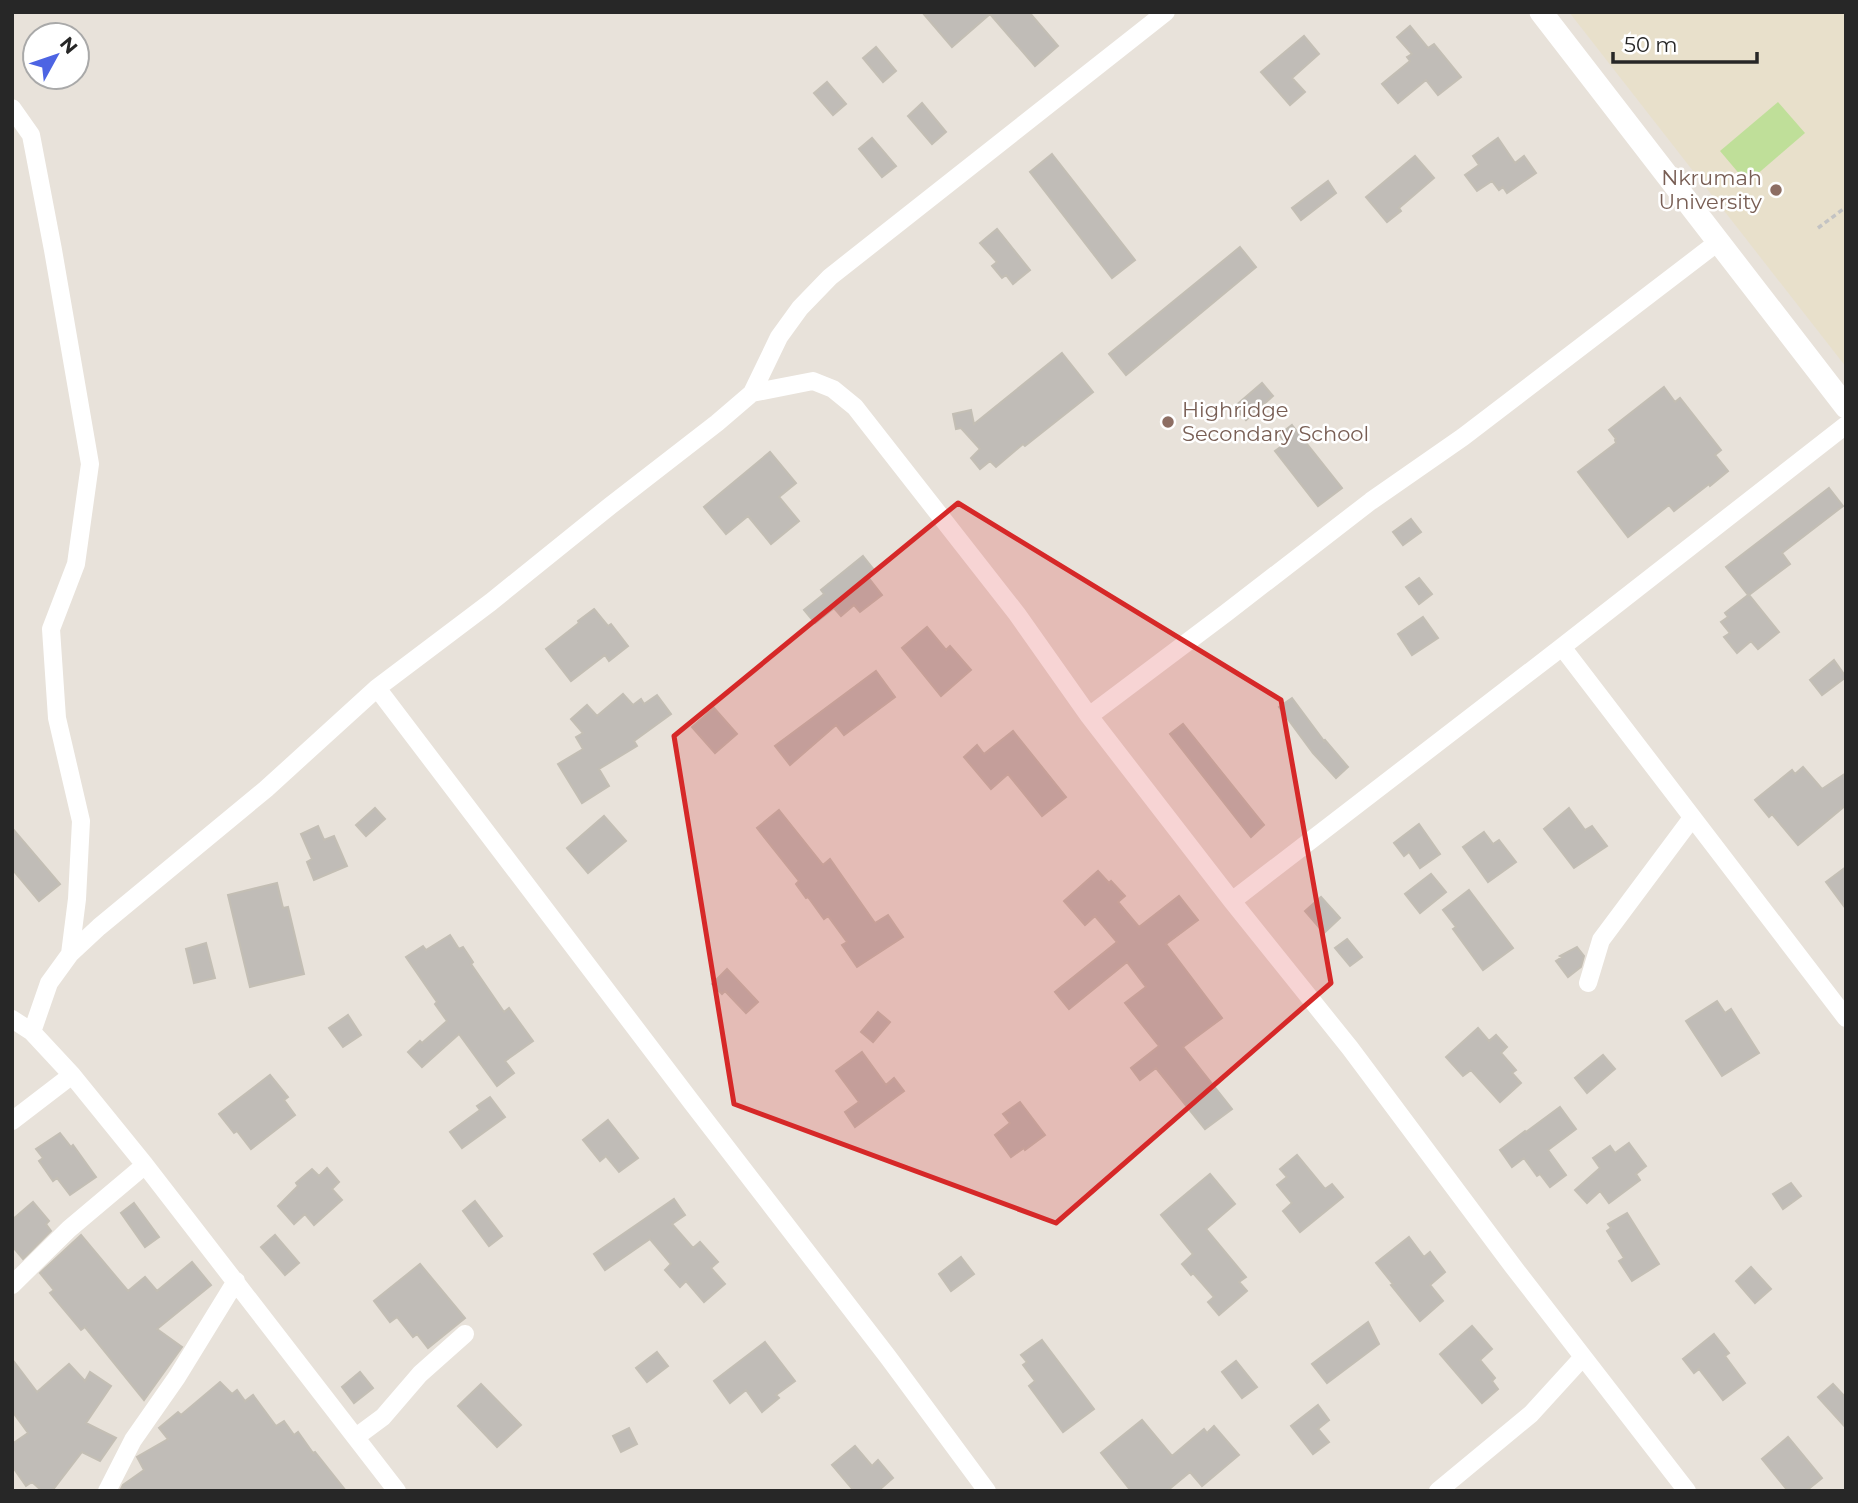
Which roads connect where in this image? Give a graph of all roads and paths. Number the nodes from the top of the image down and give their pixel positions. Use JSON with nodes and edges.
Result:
{"nodes":[{"id":1,"x":1166,"y":12,"type":"edge"},
{"id":2,"x":1541,"y":12,"type":"edge"},
{"id":3,"x":12,"y":108,"type":"edge"},
{"id":4,"x":1846,"y":207,"type":"edge"},
{"id":5,"x":1818,"y":228,"type":"dead end"},
{"id":6,"x":1718,"y":242,"type":"junction"},
{"id":7,"x":752,"y":393,"type":"junction"},
{"id":8,"x":1846,"y":407,"type":"edge"},
{"id":9,"x":1846,"y":425,"type":"edge"},
{"id":10,"x":1562,"y":647,"type":"junction"},
{"id":11,"x":377,"y":688,"type":"junction"},
{"id":12,"x":1089,"y":716,"type":"junction"},
{"id":13,"x":1692,"y":818,"type":"junction"},
{"id":14,"x":1232,"y":901,"type":"junction"},
{"id":15,"x":71,"y":954,"type":"junction"},
{"id":16,"x":1588,"y":983,"type":"dead end"},
{"id":17,"x":12,"y":1018,"type":"edge"},
{"id":18,"x":1846,"y":1018,"type":"edge"},
{"id":19,"x":32,"y":1032,"type":"junction"},
{"id":20,"x":72,"y":1075,"type":"junction"},
{"id":21,"x":12,"y":1121,"type":"edge"},
{"id":22,"x":145,"y":1165,"type":"junction"},
{"id":23,"x":236,"y":1281,"type":"junction"},
{"id":24,"x":12,"y":1285,"type":"edge"},
{"id":25,"x":465,"y":1334,"type":"dead end"},
{"id":26,"x":1583,"y":1357,"type":"junction"},
{"id":27,"x":356,"y":1437,"type":"junction"},
{"id":28,"x":107,"y":1491,"type":"edge"},
{"id":29,"x":397,"y":1491,"type":"edge"},
{"id":30,"x":987,"y":1491,"type":"edge"},
{"id":31,"x":1438,"y":1491,"type":"edge"},
{"id":32,"x":1686,"y":1491,"type":"edge"}],
"edges":[{"from":1,"to":7,"type":"street"},
{"from":2,"to":6,"type":"street"},
{"from":3,"to":15,"type":"street"},
{"from":4,"to":5,"type":"path"},
{"from":6,"to":8,"type":"street"},
{"from":6,"to":12,"type":"street"},
{"from":7,"to":11,"type":"street"},
{"from":7,"to":12,"type":"street"},
{"from":9,"to":10,"type":"street"},
{"from":10,"to":13,"type":"street"},
{"from":10,"to":14,"type":"street"},
{"from":11,"to":15,"type":"street"},
{"from":11,"to":30,"type":"street"},
{"from":12,"to":14,"type":"street"},
{"from":13,"to":16,"type":"street"},
{"from":13,"to":18,"type":"street"},
{"from":14,"to":26,"type":"street"},
{"from":15,"to":19,"type":"street"},
{"from":17,"to":19,"type":"street"},
{"from":19,"to":20,"type":"street"},
{"from":20,"to":21,"type":"street"},
{"from":20,"to":22,"type":"street"},
{"from":22,"to":23,"type":"street"},
{"from":22,"to":24,"type":"street"},
{"from":23,"to":27,"type":"street"},
{"from":23,"to":28,"type":"street"},
{"from":25,"to":27,"type":"street"},
{"from":26,"to":31,"type":"street"},
{"from":26,"to":32,"type":"street"},
{"from":27,"to":29,"type":"street"}]}
